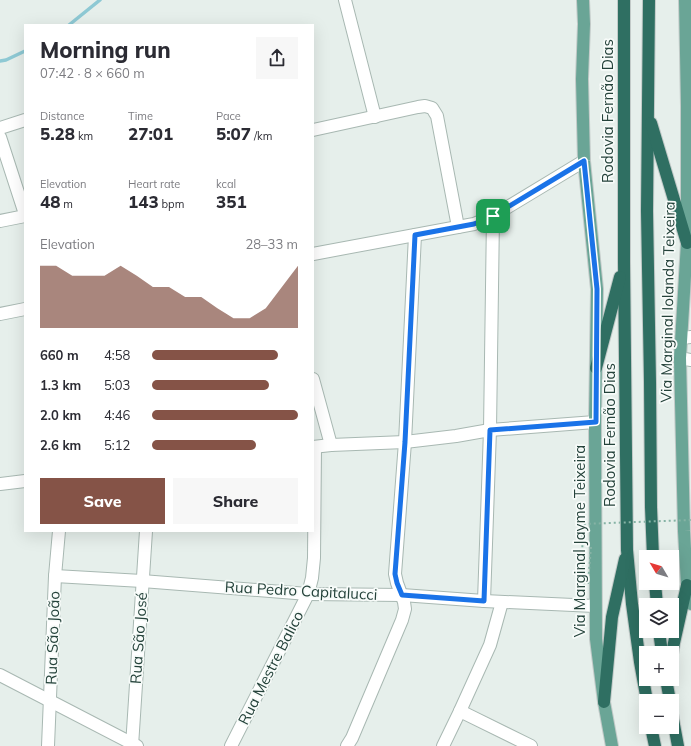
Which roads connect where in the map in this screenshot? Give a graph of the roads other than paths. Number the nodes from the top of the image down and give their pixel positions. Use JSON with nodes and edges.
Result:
{"nodes":[{"id":1,"x":345,"y":0,"type":"edge"},
{"id":2,"x":583,"y":0,"type":"edge"},
{"id":3,"x":624,"y":0,"type":"edge"},
{"id":4,"x":649,"y":0,"type":"edge"},
{"id":5,"x":685,"y":0,"type":"edge"},
{"id":6,"x":647,"y":111,"type":"junction"},
{"id":7,"x":375,"y":117,"type":"junction"},
{"id":8,"x":24,"y":120,"type":"edge"},
{"id":9,"x":0,"y":128,"type":"edge"},
{"id":10,"x":314,"y":130,"type":"edge"},
{"id":11,"x":0,"y":137,"type":"edge"},
{"id":12,"x":584,"y":161,"type":"junction"},
{"id":13,"x":24,"y":212,"type":"edge"},
{"id":14,"x":24,"y":215,"type":"edge"},
{"id":15,"x":493,"y":216,"type":"junction"},
{"id":16,"x":0,"y":221,"type":"edge"},
{"id":17,"x":458,"y":227,"type":"junction"},
{"id":18,"x":415,"y":235,"type":"junction"},
{"id":19,"x":687,"y":242,"type":"junction"},
{"id":20,"x":314,"y":254,"type":"edge"},
{"id":21,"x":624,"y":262,"type":"junction"},
{"id":22,"x":24,"y":309,"type":"edge"},
{"id":23,"x":0,"y":314,"type":"edge"},
{"id":24,"x":686,"y":337,"type":"edge"},
{"id":25,"x":686,"y":359,"type":"edge"},
{"id":26,"x":596,"y":368,"type":"junction"},
{"id":27,"x":314,"y":383,"type":"edge"},
{"id":28,"x":596,"y":422,"type":"junction"},
{"id":29,"x":490,"y":430,"type":"junction"},
{"id":30,"x":405,"y":442,"type":"junction"},
{"id":31,"x":331,"y":445,"type":"junction"},
{"id":32,"x":314,"y":447,"type":"edge"},
{"id":33,"x":24,"y":481,"type":"edge"},
{"id":34,"x":0,"y":484,"type":"edge"},
{"id":35,"x":59,"y":532,"type":"edge"},
{"id":36,"x":146,"y":532,"type":"edge"},
{"id":37,"x":627,"y":550,"type":"junction"},
{"id":38,"x":653,"y":550,"type":"edge"},
{"id":39,"x":55,"y":576,"type":"junction"},
{"id":40,"x":142,"y":581,"type":"junction"},
{"id":41,"x":687,"y":585,"type":"junction"},
{"id":42,"x":308,"y":594,"type":"junction"},
{"id":43,"x":402,"y":595,"type":"junction"},
{"id":44,"x":484,"y":601,"type":"junction"},
{"id":45,"x":502,"y":602,"type":"junction"},
{"id":46,"x":691,"y":604,"type":"edge"},
{"id":47,"x":595,"y":606,"type":"junction"},
{"id":48,"x":673,"y":646,"type":"edge"},
{"id":49,"x":0,"y":675,"type":"edge"},
{"id":50,"x":646,"y":694,"type":"edge"},
{"id":51,"x":50,"y":700,"type":"junction"},
{"id":52,"x":604,"y":702,"type":"junction"},
{"id":53,"x":460,"y":712,"type":"junction"},
{"id":54,"x":652,"y":734,"type":"edge"},
{"id":55,"x":676,"y":734,"type":"edge"},
{"id":56,"x":134,"y":745,"type":"edge"},
{"id":57,"x":48,"y":746,"type":"edge"},
{"id":58,"x":231,"y":746,"type":"edge"},
{"id":59,"x":347,"y":746,"type":"edge"},
{"id":60,"x":443,"y":746,"type":"edge"},
{"id":61,"x":531,"y":746,"type":"edge"},
{"id":62,"x":612,"y":746,"type":"edge"},
{"id":63,"x":655,"y":746,"type":"edge"},
{"id":64,"x":678,"y":746,"type":"edge"}],
"edges":[{"from":1,"to":7,"type":"street"},
{"from":2,"to":12,"type":"main road","name":"Via Marginal Jayme Teixeira"},
{"from":3,"to":21,"type":"highway","name":"Rodovia Fernão Dias"},
{"from":4,"to":6,"type":"highway"},
{"from":5,"to":19,"type":"main road","name":"Via Marginal Iolanda Teixeira"},
{"from":6,"to":19,"type":"highway"},
{"from":6,"to":38,"type":"highway"},
{"from":7,"to":10,"type":"street"},
{"from":7,"to":17,"type":"street"},
{"from":8,"to":9,"type":"street"},
{"from":11,"to":13,"type":"street"},
{"from":12,"to":15,"type":"street"},
{"from":12,"to":26,"type":"main road","name":"Via Marginal Jayme Teixeira"},
{"from":14,"to":16,"type":"street"},
{"from":15,"to":17,"type":"street"},
{"from":15,"to":29,"type":"street"},
{"from":17,"to":18,"type":"street"},
{"from":18,"to":20,"type":"street"},
{"from":18,"to":30,"type":"street"},
{"from":19,"to":24,"type":"main road","name":"Via Marginal Iolanda Teixeira"},
{"from":21,"to":26,"type":"highway"},
{"from":21,"to":37,"type":"highway","name":"Rodovia Fernão Dias"},
{"from":22,"to":23,"type":"street"},
{"from":24,"to":25,"type":"main road","name":"Via Marginal Iolanda Teixeira"},
{"from":25,"to":41,"type":"main road","name":"Via Marginal Iolanda Teixeira"},
{"from":26,"to":28,"type":"main road","name":"Via Marginal Jayme Teixeira"},
{"from":27,"to":31,"type":"street"},
{"from":28,"to":29,"type":"street"},
{"from":28,"to":47,"type":"main road","name":"Via Marginal Jayme Teixeira"},
{"from":29,"to":30,"type":"street"},
{"from":29,"to":44,"type":"street"},
{"from":30,"to":31,"type":"street"},
{"from":30,"to":43,"type":"street"},
{"from":31,"to":32,"type":"street"},
{"from":32,"to":42,"type":"street","name":"Rua Mestre Balico"},
{"from":33,"to":34,"type":"street"},
{"from":35,"to":39,"type":"street","name":"Rua São João"},
{"from":36,"to":40,"type":"street","name":"Rua São José"},
{"from":37,"to":50,"type":"highway","name":"Rodovia Fernão Dias"},
{"from":37,"to":52,"type":"highway"},
{"from":39,"to":40,"type":"street","name":"Rua Pedro Capitalucci"},
{"from":39,"to":51,"type":"street","name":"Rua São João"},
{"from":40,"to":42,"type":"street","name":"Rua Pedro Capitalucci"},
{"from":40,"to":56,"type":"street","name":"Rua São José"},
{"from":41,"to":46,"type":"main road","name":"Via Marginal Iolanda Teixeira"},
{"from":41,"to":48,"type":"highway"},
{"from":42,"to":43,"type":"street","name":"Rua Pedro Capitalucci"},
{"from":42,"to":58,"type":"street","name":"Rua Mestre Balico"},
{"from":43,"to":44,"type":"street","name":"Rua Pedro Capitalucci"},
{"from":43,"to":59,"type":"street"},
{"from":44,"to":45,"type":"street","name":"Rua Pedro Capitalucci"},
{"from":45,"to":47,"type":"street","name":"Rua Pedro Capitalucci"},
{"from":45,"to":53,"type":"street"},
{"from":47,"to":52,"type":"main road","name":"Via Marginal Jayme Teixeira"},
{"from":49,"to":51,"type":"street"},
{"from":51,"to":56,"type":"street"},
{"from":51,"to":57,"type":"street","name":"Rua São João"},
{"from":52,"to":62,"type":"main road","name":"Via Marginal Jayme Teixeira"},
{"from":53,"to":60,"type":"street"},
{"from":53,"to":61,"type":"street"},
{"from":54,"to":63,"type":"highway"},
{"from":55,"to":64,"type":"highway"}]}
